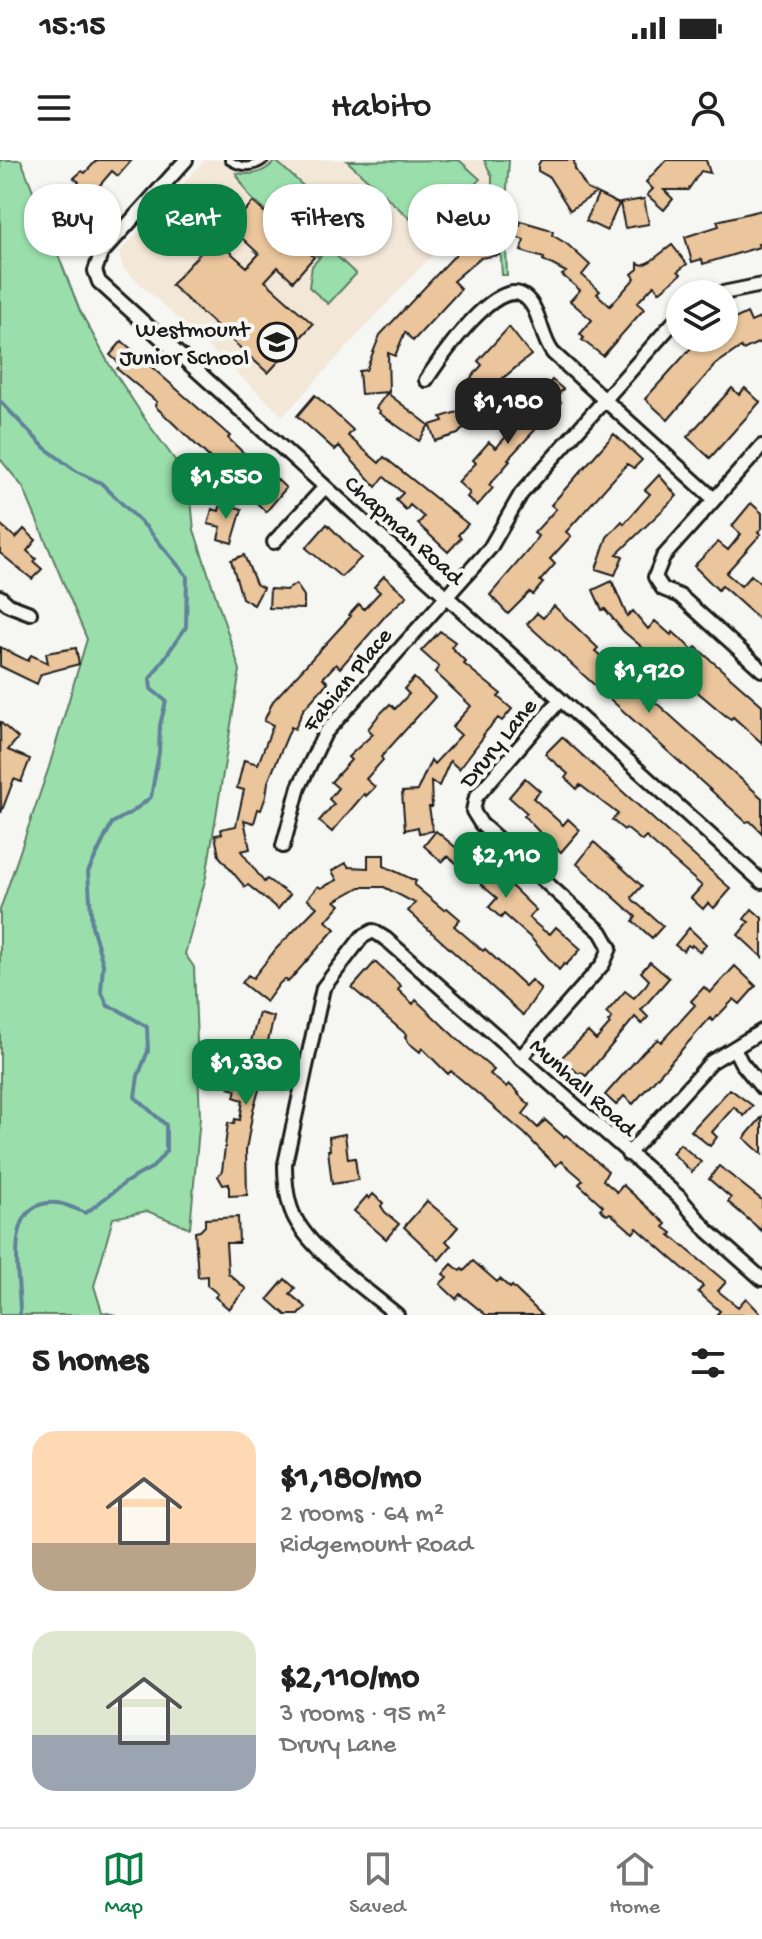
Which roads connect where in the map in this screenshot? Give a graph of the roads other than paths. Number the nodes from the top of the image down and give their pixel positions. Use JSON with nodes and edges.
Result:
{"nodes":[{"id":1,"x":186,"y":160,"type":"edge"},
{"id":2,"x":229,"y":160,"type":"edge"},
{"id":3,"x":264,"y":160,"type":"edge"},
{"id":4,"x":762,"y":285,"type":"edge"},
{"id":5,"x":738,"y":290,"type":"edge"},
{"id":6,"x":666,"y":331,"type":"edge"},
{"id":7,"x":426,"y":380,"type":"dead end"},
{"id":8,"x":605,"y":400,"type":"junction"},
{"id":9,"x":762,"y":446,"type":"edge"},
{"id":10,"x":325,"y":487,"type":"junction"},
{"id":11,"x":714,"y":499,"type":"junction"},
{"id":12,"x":274,"y":542,"type":"dead end"},
{"id":13,"x":446,"y":596,"type":"junction"},
{"id":14,"x":0,"y":597,"type":"edge"},
{"id":15,"x":30,"y":613,"type":"dead end"},
{"id":16,"x":762,"y":670,"type":"edge"},
{"id":17,"x":560,"y":700,"type":"junction"},
{"id":18,"x":283,"y":846,"type":"dead end"},
{"id":19,"x":762,"y":882,"type":"edge"},
{"id":20,"x":762,"y":1031,"type":"edge"},
{"id":21,"x":734,"y":1048,"type":"junction"},
{"id":22,"x":520,"y":1058,"type":"junction"},
{"id":23,"x":762,"y":1088,"type":"edge"},
{"id":24,"x":628,"y":1154,"type":"junction"},
{"id":25,"x":762,"y":1279,"type":"edge"},
{"id":26,"x":397,"y":1315,"type":"edge"}],
"edges":[{"from":1,"to":10,"type":"street","name":"Chapman Road"},
{"from":2,"to":3,"type":"lane"},
{"from":4,"to":5,"type":"street"},
{"from":6,"to":8,"type":"street","name":"Fabian Place"},
{"from":7,"to":8,"type":"street"},
{"from":8,"to":11,"type":"street"},
{"from":8,"to":13,"type":"street","name":"Fabian Place"},
{"from":9,"to":11,"type":"street"},
{"from":10,"to":12,"type":"street"},
{"from":10,"to":13,"type":"street","name":"Chapman Road"},
{"from":11,"to":16,"type":"street"},
{"from":13,"to":17,"type":"street","name":"Chapman Road"},
{"from":13,"to":18,"type":"street","name":"Fabian Place"},
{"from":14,"to":15,"type":"street"},
{"from":17,"to":19,"type":"street","name":"Chapman Road"},
{"from":17,"to":22,"type":"street","name":"Drury Lane"},
{"from":20,"to":21,"type":"street"},
{"from":21,"to":23,"type":"street"},
{"from":21,"to":24,"type":"street"},
{"from":22,"to":24,"type":"street","name":"Munhall Road"},
{"from":22,"to":26,"type":"street","name":"Munhall Road"},
{"from":24,"to":25,"type":"street","name":"Munhall Road"}]}
